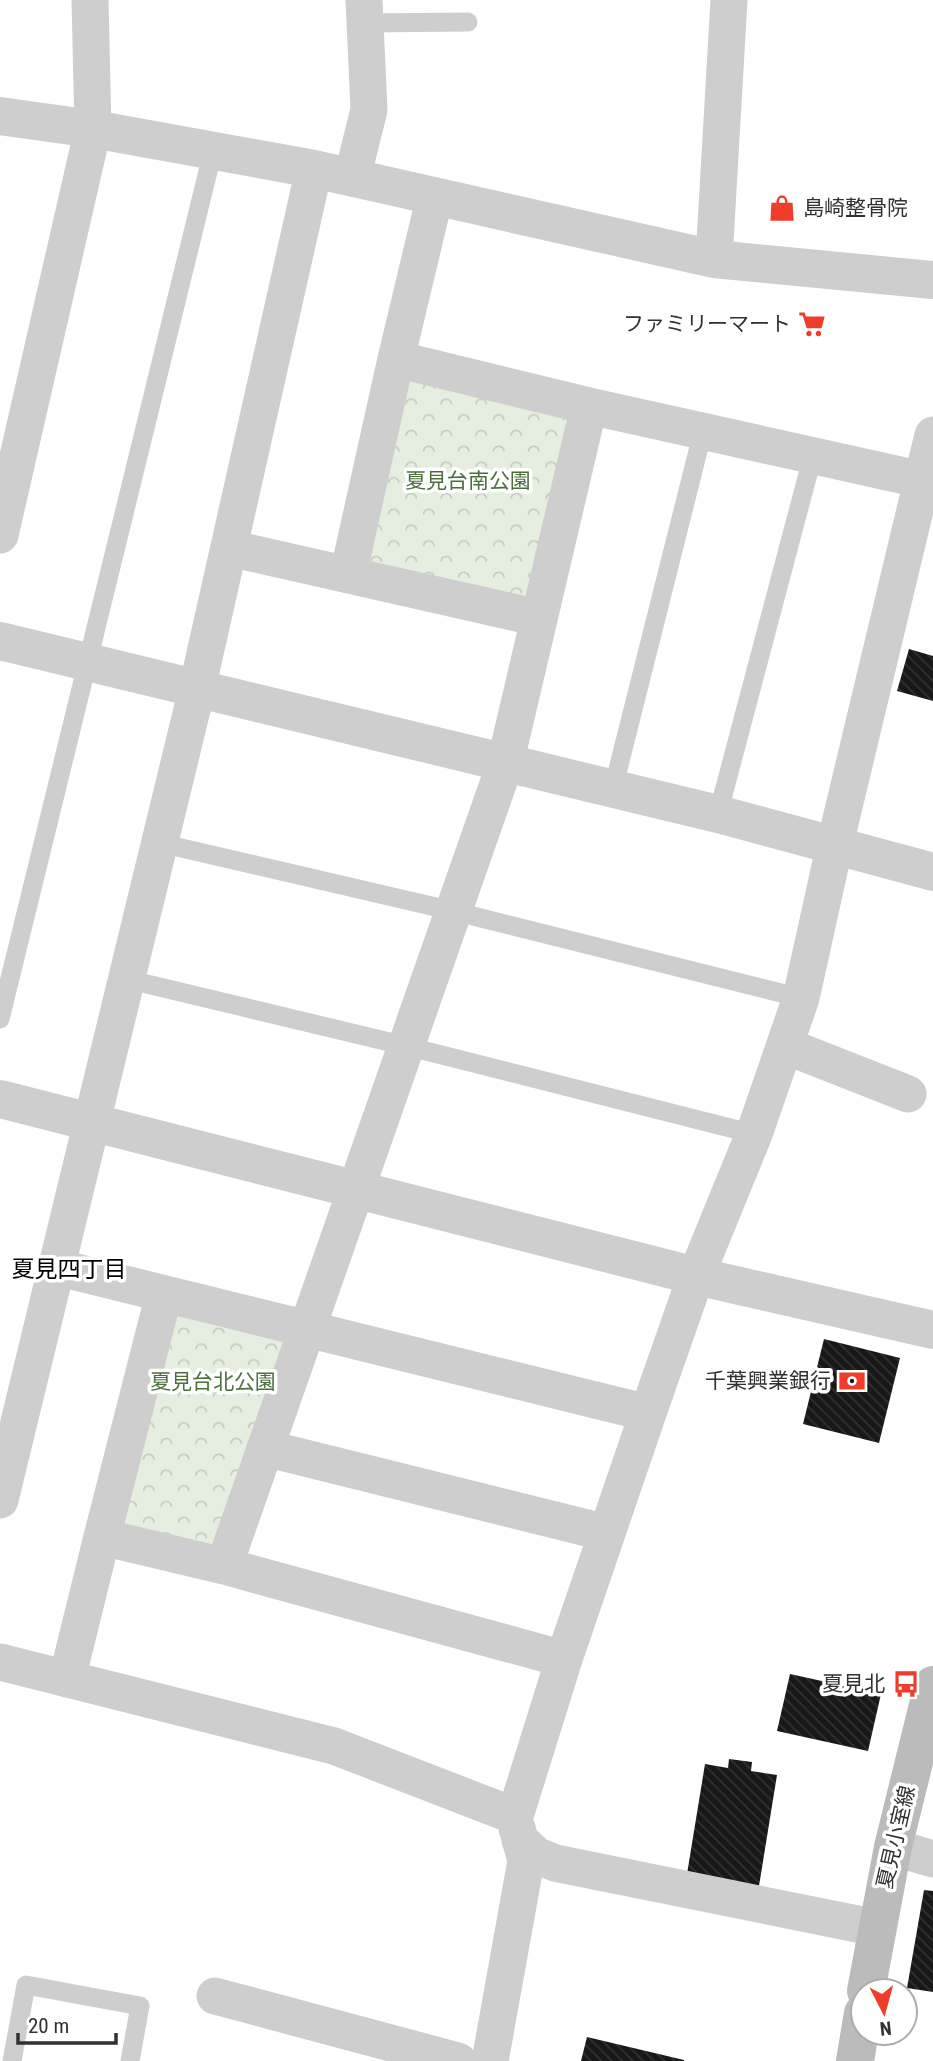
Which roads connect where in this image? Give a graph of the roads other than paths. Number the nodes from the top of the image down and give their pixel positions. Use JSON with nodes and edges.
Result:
{"nodes":[{"id":1,"x":90,"y":0,"type":"edge"},
{"id":2,"x":729,"y":0,"type":"edge"},
{"id":3,"x":364,"y":11,"type":"edge"},
{"id":4,"x":468,"y":22,"type":"dead end"},
{"id":5,"x":0,"y":116,"type":"edge"},
{"id":6,"x":93,"y":129,"type":"junction"},
{"id":7,"x":213,"y":151,"type":"junction"},
{"id":8,"x":314,"y":169,"type":"junction"},
{"id":9,"x":352,"y":178,"type":"junction"},
{"id":10,"x":435,"y":196,"type":"junction"},
{"id":11,"x":714,"y":259,"type":"junction"},
{"id":12,"x":933,"y":280,"type":"edge"},
{"id":13,"x":396,"y":359,"type":"junction"},
{"id":14,"x":589,"y":406,"type":"junction"},
{"id":15,"x":702,"y":431,"type":"junction"},
{"id":16,"x":933,"y":435,"type":"edge"},
{"id":17,"x":813,"y":455,"type":"junction"},
{"id":18,"x":0,"y":457,"type":"edge"},
{"id":19,"x":923,"y":480,"type":"junction"},
{"id":20,"x":0,"y":534,"type":"edge"},
{"id":21,"x":229,"y":548,"type":"junction"},
{"id":22,"x":348,"y":575,"type":"junction"},
{"id":23,"x":539,"y":618,"type":"junction"},
{"id":24,"x":0,"y":641,"type":"edge"},
{"id":25,"x":86,"y":661,"type":"junction"},
{"id":26,"x":197,"y":689,"type":"junction"},
{"id":27,"x":505,"y":764,"type":"junction"},
{"id":28,"x":613,"y":789,"type":"junction"},
{"id":29,"x":719,"y":814,"type":"junction"},
{"id":30,"x":160,"y":843,"type":"junction"},
{"id":31,"x":835,"y":844,"type":"junction"},
{"id":32,"x":933,"y":872,"type":"edge"},
{"id":33,"x":453,"y":911,"type":"junction"},
{"id":34,"x":126,"y":979,"type":"junction"},
{"id":35,"x":801,"y":998,"type":"junction"},
{"id":36,"x":0,"y":1019,"type":"edge"},
{"id":37,"x":405,"y":1046,"type":"junction"},
{"id":38,"x":786,"y":1046,"type":"junction"},
{"id":39,"x":908,"y":1094,"type":"dead end"},
{"id":40,"x":0,"y":1099,"type":"edge"},
{"id":41,"x":92,"y":1122,"type":"junction"},
{"id":42,"x":754,"y":1134,"type":"junction"},
{"id":43,"x":356,"y":1189,"type":"junction"},
{"id":44,"x":56,"y":1267,"type":"junction"},
{"id":45,"x":696,"y":1276,"type":"junction"},
{"id":46,"x":164,"y":1294,"type":"junction"},
{"id":47,"x":306,"y":1330,"type":"junction"},
{"id":48,"x":933,"y":1330,"type":"edge"},
{"id":49,"x":648,"y":1413,"type":"junction"},
{"id":50,"x":265,"y":1448,"type":"junction"},
{"id":51,"x":0,"y":1500,"type":"edge"},
{"id":52,"x":607,"y":1533,"type":"junction"},
{"id":53,"x":103,"y":1537,"type":"junction"},
{"id":54,"x":224,"y":1566,"type":"junction"},
{"id":55,"x":564,"y":1659,"type":"junction"},
{"id":56,"x":0,"y":1662,"type":"edge"},
{"id":57,"x":67,"y":1679,"type":"junction"},
{"id":58,"x":933,"y":1685,"type":"edge"},
{"id":59,"x":517,"y":1828,"type":"junction"},
{"id":60,"x":892,"y":1847,"type":"junction"},
{"id":61,"x":933,"y":1859,"type":"edge"},
{"id":62,"x":877,"y":1928,"type":"junction"},
{"id":63,"x":868,"y":1977,"type":"edge"},
{"id":64,"x":215,"y":1996,"type":"dead end"},
{"id":65,"x":12,"y":2061,"type":"edge"},
{"id":66,"x":130,"y":2061,"type":"edge"},
{"id":67,"x":457,"y":2061,"type":"edge"},
{"id":68,"x":490,"y":2061,"type":"edge"}],
"edges":[{"from":1,"to":6,"type":"street"},
{"from":2,"to":11,"type":"street"},
{"from":3,"to":4,"type":"lane"},
{"from":3,"to":9,"type":"street"},
{"from":5,"to":6,"type":"street"},
{"from":6,"to":7,"type":"street"},
{"from":6,"to":18,"type":"street"},
{"from":6,"to":20,"type":"street"},
{"from":7,"to":8,"type":"street"},
{"from":7,"to":25,"type":"lane"},
{"from":8,"to":9,"type":"street"},
{"from":8,"to":21,"type":"street"},
{"from":9,"to":10,"type":"street"},
{"from":10,"to":11,"type":"street"},
{"from":10,"to":13,"type":"street"},
{"from":11,"to":12,"type":"street"},
{"from":13,"to":14,"type":"street"},
{"from":13,"to":22,"type":"street"},
{"from":14,"to":15,"type":"street"},
{"from":14,"to":23,"type":"street"},
{"from":15,"to":17,"type":"street"},
{"from":15,"to":28,"type":"lane"},
{"from":16,"to":19,"type":"street"},
{"from":17,"to":19,"type":"street"},
{"from":17,"to":29,"type":"lane"},
{"from":19,"to":31,"type":"street"},
{"from":21,"to":22,"type":"street"},
{"from":21,"to":26,"type":"street"},
{"from":22,"to":23,"type":"street"},
{"from":23,"to":27,"type":"street"},
{"from":24,"to":25,"type":"street"},
{"from":25,"to":26,"type":"street"},
{"from":25,"to":36,"type":"lane"},
{"from":26,"to":27,"type":"street"},
{"from":26,"to":30,"type":"street"},
{"from":27,"to":28,"type":"street"},
{"from":27,"to":33,"type":"street"},
{"from":28,"to":29,"type":"street"},
{"from":29,"to":31,"type":"street"},
{"from":30,"to":33,"type":"lane"},
{"from":30,"to":34,"type":"street"},
{"from":31,"to":32,"type":"street"},
{"from":31,"to":35,"type":"street"},
{"from":33,"to":35,"type":"lane"},
{"from":33,"to":37,"type":"street"},
{"from":34,"to":37,"type":"lane"},
{"from":34,"to":41,"type":"street"},
{"from":35,"to":38,"type":"street"},
{"from":37,"to":42,"type":"lane"},
{"from":37,"to":43,"type":"street"},
{"from":38,"to":39,"type":"street"},
{"from":38,"to":42,"type":"street"},
{"from":40,"to":41,"type":"street"},
{"from":41,"to":43,"type":"street"},
{"from":41,"to":44,"type":"street"},
{"from":42,"to":45,"type":"street"},
{"from":43,"to":45,"type":"street"},
{"from":43,"to":47,"type":"street"},
{"from":44,"to":46,"type":"street"},
{"from":44,"to":51,"type":"street"},
{"from":45,"to":48,"type":"street"},
{"from":45,"to":49,"type":"street"},
{"from":46,"to":47,"type":"street"},
{"from":46,"to":53,"type":"street"},
{"from":47,"to":49,"type":"street"},
{"from":47,"to":50,"type":"street"},
{"from":49,"to":52,"type":"street"},
{"from":50,"to":52,"type":"street"},
{"from":50,"to":54,"type":"street"},
{"from":52,"to":55,"type":"street"},
{"from":53,"to":54,"type":"street"},
{"from":53,"to":57,"type":"street"},
{"from":54,"to":55,"type":"street"},
{"from":55,"to":59,"type":"street"},
{"from":56,"to":57,"type":"street"},
{"from":57,"to":59,"type":"street"},
{"from":58,"to":60,"type":"main road","name":"夏見小室線"},
{"from":59,"to":62,"type":"street"},
{"from":59,"to":68,"type":"street"},
{"from":60,"to":61,"type":"street"},
{"from":60,"to":62,"type":"main road","name":"夏見小室線"},
{"from":62,"to":63,"type":"main road","name":"夏見小室線"},
{"from":64,"to":67,"type":"street"},
{"from":65,"to":66,"type":"lane"}]}
